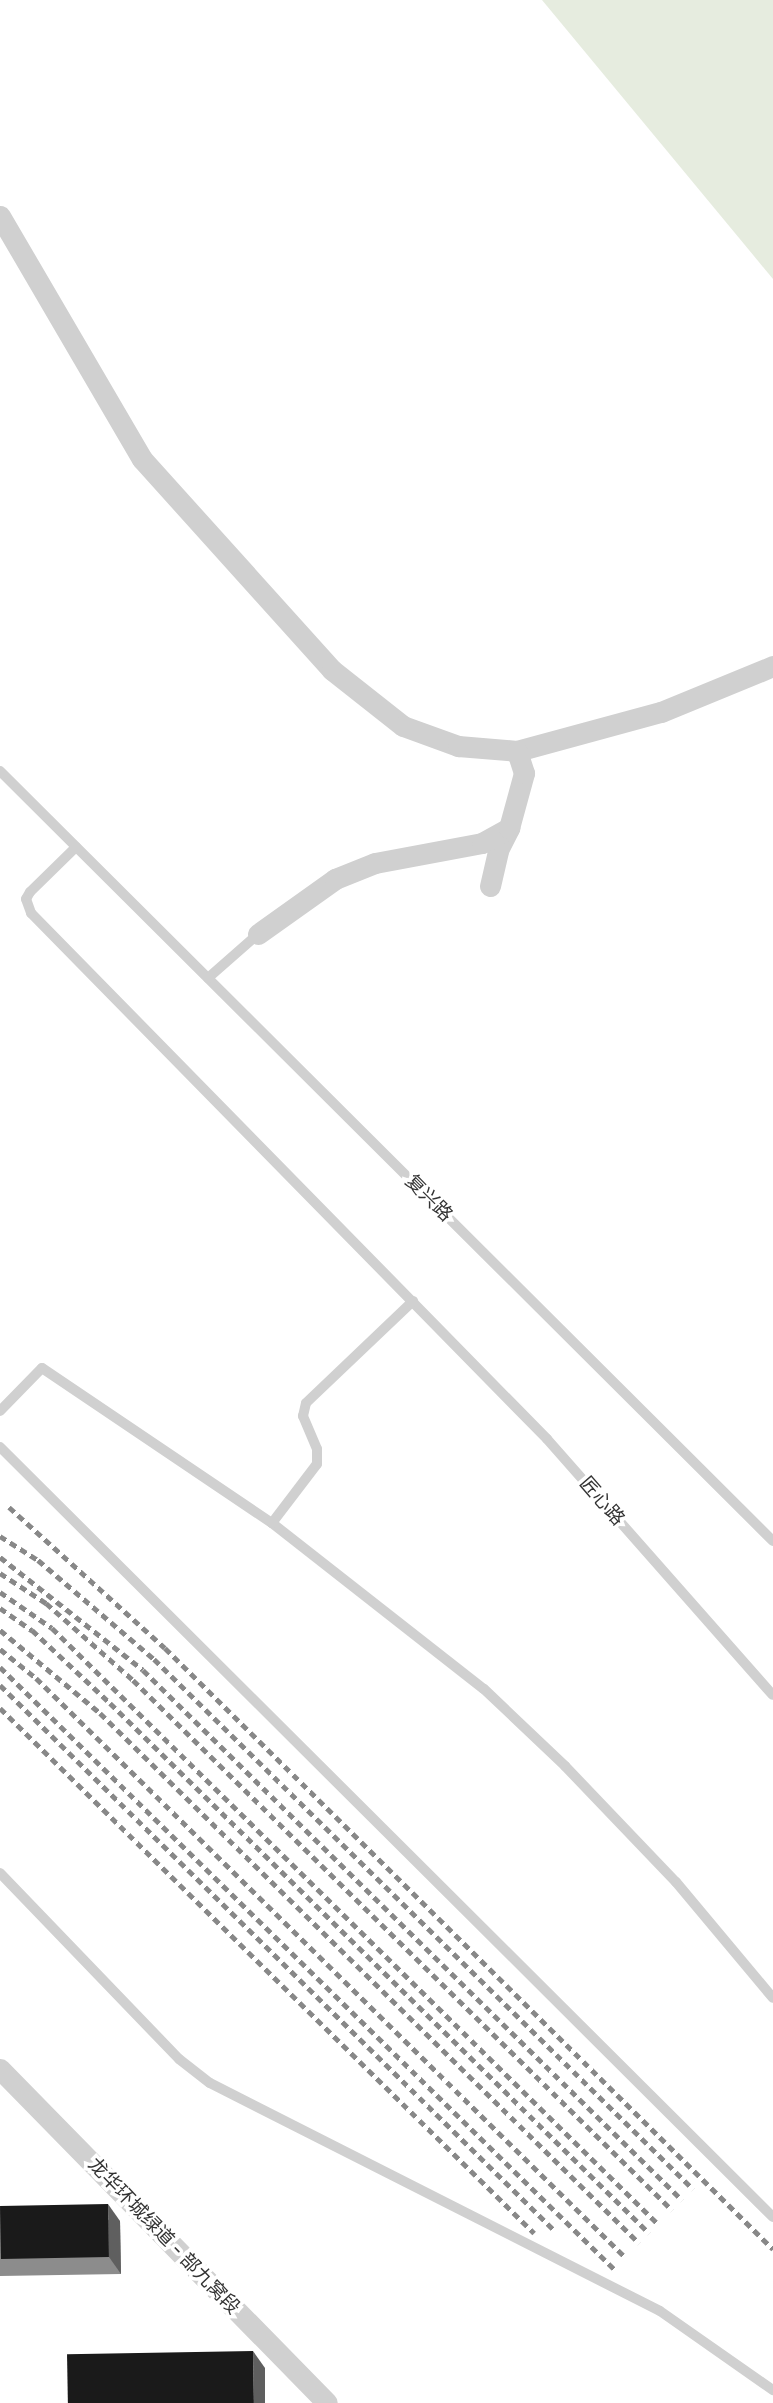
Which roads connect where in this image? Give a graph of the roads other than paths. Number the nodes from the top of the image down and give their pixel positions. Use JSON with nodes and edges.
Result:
{"nodes":[{"id":1,"x":0,"y":216,"type":"edge"},
{"id":2,"x":772,"y":664,"type":"edge"},
{"id":3,"x":517,"y":751,"type":"junction"},
{"id":4,"x":0,"y":771,"type":"edge"},
{"id":5,"x":509,"y":828,"type":"junction"},
{"id":6,"x":76,"y":847,"type":"junction"},
{"id":7,"x":490,"y":886,"type":"dead end"},
{"id":8,"x":258,"y":934,"type":"joint"},
{"id":9,"x":208,"y":978,"type":"junction"},
{"id":10,"x":413,"y":1301,"type":"junction"},
{"id":11,"x":0,"y":1411,"type":"edge"},
{"id":12,"x":0,"y":1447,"type":"edge"},
{"id":13,"x":272,"y":1523,"type":"junction"},
{"id":14,"x":773,"y":1541,"type":"edge"},
{"id":15,"x":773,"y":1695,"type":"edge"},
{"id":16,"x":0,"y":1873,"type":"edge"},
{"id":17,"x":773,"y":1998,"type":"edge"},
{"id":18,"x":0,"y":2069,"type":"edge"},
{"id":19,"x":773,"y":2217,"type":"edge"},
{"id":20,"x":773,"y":2390,"type":"edge"},
{"id":21,"x":327,"y":2403,"type":"edge"}],
"edges":[{"from":1,"to":3,"type":"street"},
{"from":2,"to":3,"type":"street"},
{"from":3,"to":5,"type":"street"},
{"from":4,"to":6,"type":"lane","name":"复兴路"},
{"from":5,"to":7,"type":"street"},
{"from":5,"to":8,"type":"street"},
{"from":6,"to":9,"type":"lane","name":"复兴路"},
{"from":6,"to":10,"type":"lane","name":"匠心路"},
{"from":8,"to":9,"type":"lane"},
{"from":9,"to":14,"type":"lane","name":"复兴路"},
{"from":10,"to":13,"type":"lane"},
{"from":10,"to":15,"type":"lane","name":"匠心路"},
{"from":11,"to":13,"type":"lane"},
{"from":12,"to":19,"type":"lane"},
{"from":13,"to":17,"type":"lane"},
{"from":16,"to":20,"type":"lane"},
{"from":18,"to":21,"type":"street","name":"龙华环城绿道 - 部九窝段"}]}
